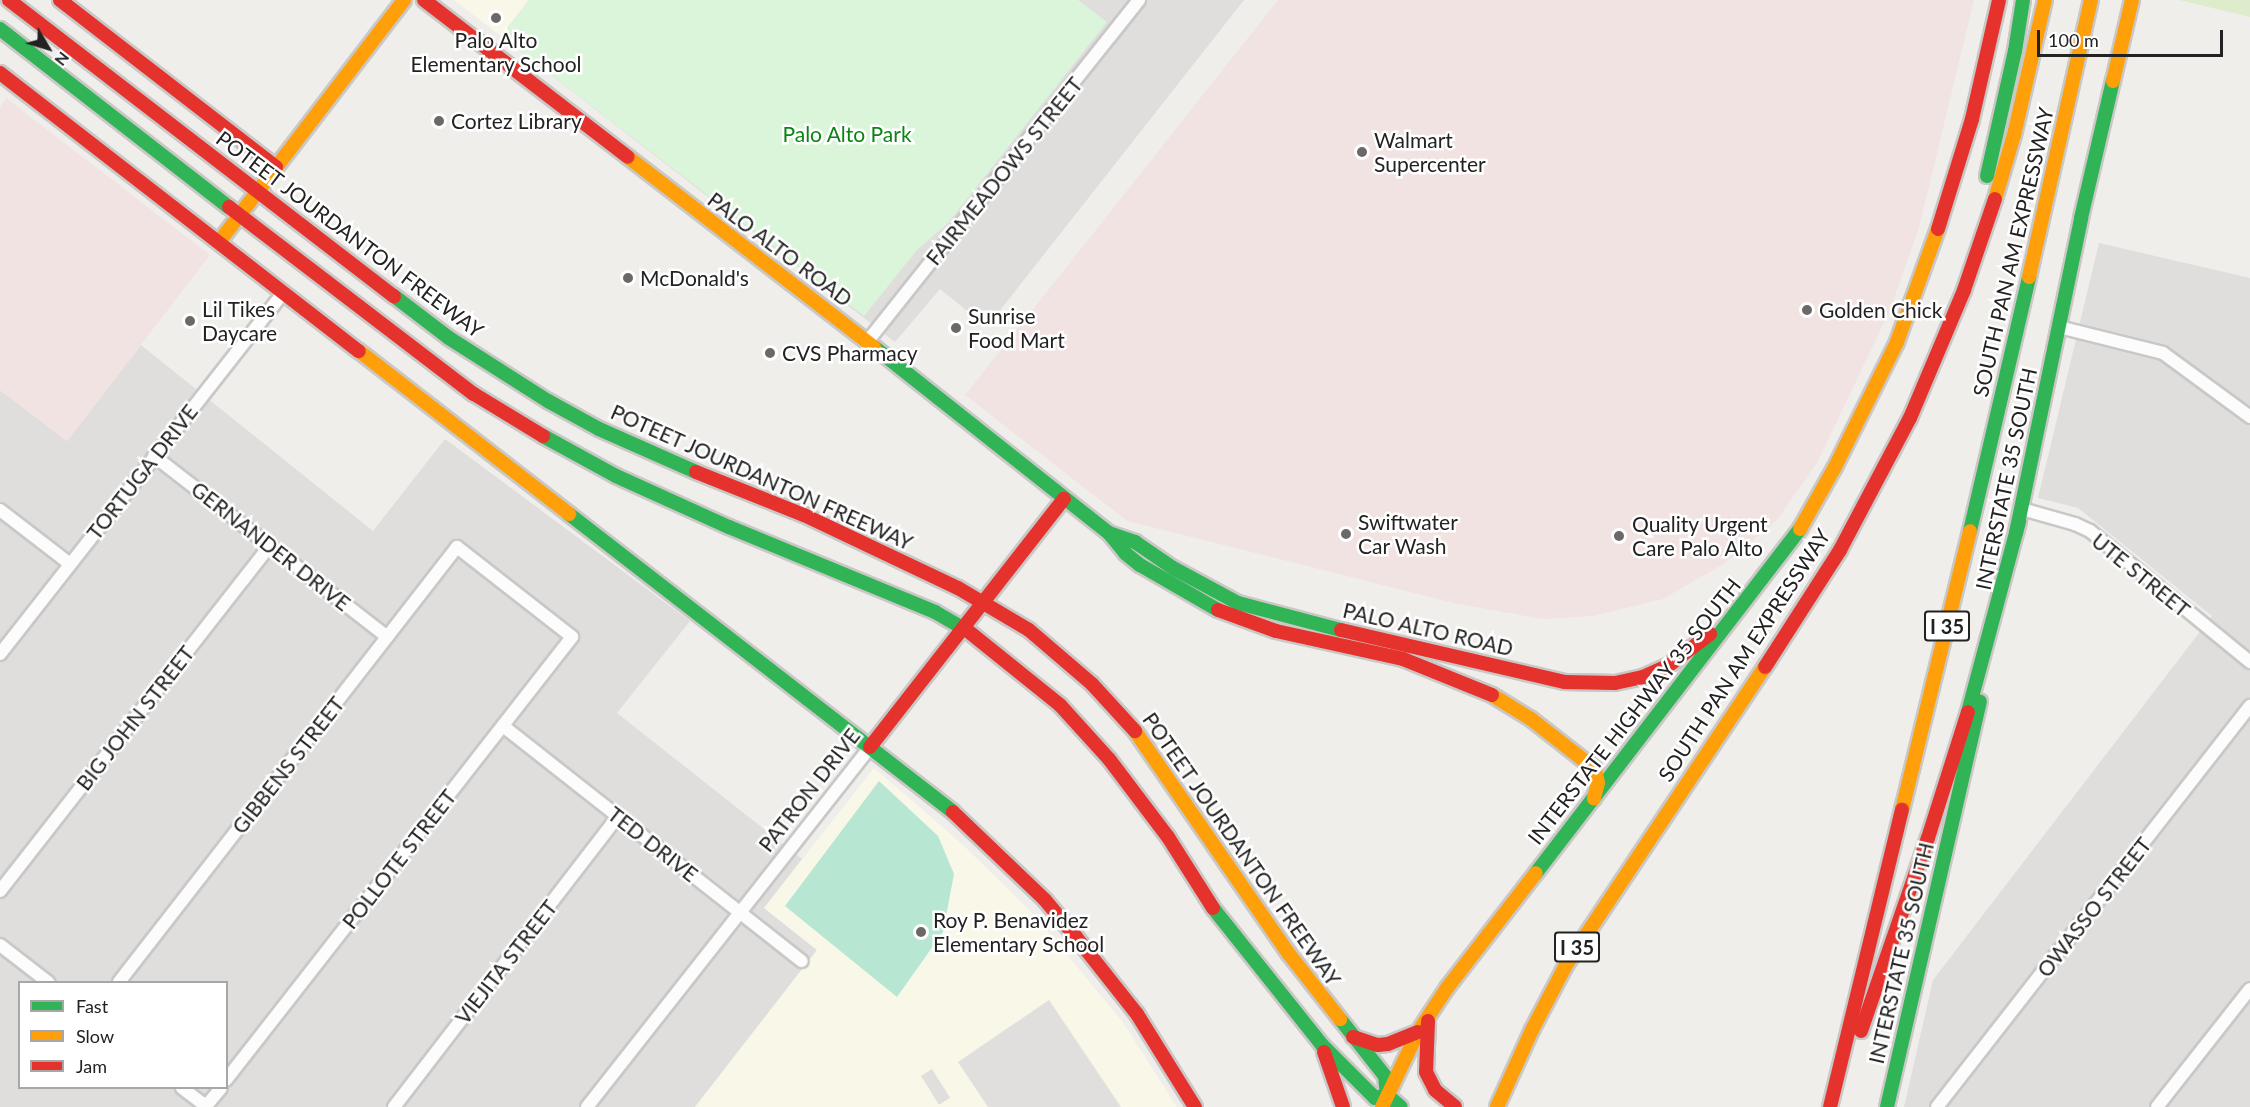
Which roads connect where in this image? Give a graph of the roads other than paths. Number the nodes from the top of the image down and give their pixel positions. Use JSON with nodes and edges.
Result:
{"nodes":[{"id":1,"x":9,"y":0,"type":"edge"},
{"id":2,"x":60,"y":0,"type":"edge"},
{"id":3,"x":404,"y":0,"type":"edge"},
{"id":4,"x":424,"y":0,"type":"edge"},
{"id":5,"x":1139,"y":0,"type":"edge"},
{"id":6,"x":1999,"y":0,"type":"edge"},
{"id":7,"x":2023,"y":0,"type":"edge"},
{"id":8,"x":2045,"y":0,"type":"edge"},
{"id":9,"x":2091,"y":0,"type":"edge"},
{"id":10,"x":2132,"y":0,"type":"edge"},
{"id":11,"x":0,"y":29,"type":"edge"},
{"id":12,"x":0,"y":73,"type":"edge"},
{"id":13,"x":276,"y":167,"type":"junction"},
{"id":14,"x":257,"y":192,"type":"junction"},
{"id":15,"x":239,"y":216,"type":"junction"},
{"id":16,"x":219,"y":242,"type":"junction"},
{"id":17,"x":284,"y":292,"type":"junction"},
{"id":18,"x":2060,"y":327,"type":"junction"},
{"id":19,"x":867,"y":342,"type":"junction"},
{"id":20,"x":1923,"y":393,"type":"junction"},
{"id":21,"x":2250,"y":417,"type":"edge"},
{"id":22,"x":154,"y":456,"type":"junction"},
{"id":23,"x":1064,"y":499,"type":"junction"},
{"id":24,"x":0,"y":510,"type":"edge"},
{"id":25,"x":2020,"y":515,"type":"junction"},
{"id":26,"x":1109,"y":533,"type":"junction"},
{"id":27,"x":270,"y":545,"type":"junction"},
{"id":28,"x":70,"y":564,"type":"junction"},
{"id":29,"x":984,"y":602,"type":"junction"},
{"id":30,"x":1736,"y":612,"type":"junction"},
{"id":31,"x":963,"y":628,"type":"junction"},
{"id":32,"x":387,"y":637,"type":"junction"},
{"id":33,"x":572,"y":638,"type":"joint"},
{"id":34,"x":0,"y":654,"type":"edge"},
{"id":35,"x":2250,"y":662,"type":"edge"},
{"id":36,"x":2250,"y":706,"type":"edge"},
{"id":37,"x":503,"y":726,"type":"junction"},
{"id":38,"x":870,"y":747,"type":"junction"},
{"id":39,"x":1594,"y":798,"type":"junction"},
{"id":40,"x":618,"y":816,"type":"junction"},
{"id":41,"x":0,"y":891,"type":"edge"},
{"id":42,"x":740,"y":912,"type":"junction"},
{"id":43,"x":0,"y":945,"type":"edge"},
{"id":44,"x":802,"y":961,"type":"dead end"},
{"id":45,"x":47,"y":981,"type":"edge"},
{"id":46,"x":120,"y":981,"type":"edge"},
{"id":47,"x":2250,"y":989,"type":"edge"},
{"id":48,"x":1429,"y":1014,"type":"junction"},
{"id":49,"x":1418,"y":1032,"type":"junction"},
{"id":50,"x":1353,"y":1038,"type":"junction"},
{"id":51,"x":1322,"y":1045,"type":"junction"},
{"id":52,"x":228,"y":1077,"type":"edge"},
{"id":53,"x":183,"y":1089,"type":"edge"},
{"id":54,"x":220,"y":1089,"type":"edge"},
{"id":55,"x":1385,"y":1101,"type":"edge"},
{"id":56,"x":1500,"y":1101,"type":"edge"},
{"id":57,"x":207,"y":1107,"type":"edge"},
{"id":58,"x":394,"y":1107,"type":"edge"},
{"id":59,"x":587,"y":1107,"type":"edge"},
{"id":60,"x":1195,"y":1107,"type":"edge"},
{"id":61,"x":1343,"y":1107,"type":"edge"},
{"id":62,"x":1401,"y":1107,"type":"edge"},
{"id":63,"x":1455,"y":1107,"type":"edge"},
{"id":64,"x":1830,"y":1107,"type":"edge"},
{"id":65,"x":1842,"y":1107,"type":"edge"},
{"id":66,"x":1887,"y":1107,"type":"edge"},
{"id":67,"x":1937,"y":1107,"type":"edge"},
{"id":68,"x":2157,"y":1107,"type":"edge"}],
"edges":[{"from":1,"to":14,"type":"main road","name":"POTEET JOURDANTON FREEWAY"},
{"from":2,"to":13,"type":"main road","name":"POTEET JOURDANTON FREEWAY"},
{"from":3,"to":13,"type":"main road"},
{"from":4,"to":19,"type":"main road","name":"PALO ALTO ROAD"},
{"from":5,"to":19,"type":"street","name":"FAIRMEADOWS STREET"},
{"from":6,"to":30,"type":"main road","name":"INTERSTATE HIGHWAY 35 SOUTH"},
{"from":7,"to":20,"type":"main road"},
{"from":8,"to":20,"type":"main road","name":"SOUTH PAN AM EXPRESSWAY","number":"I 35"},
{"from":9,"to":64,"type":"main road","name":"SOUTH PAN AM EXPRESSWAY","number":"I 35"},
{"from":10,"to":18,"type":"main road","name":"INTERSTATE 35 SOUTH"},
{"from":11,"to":15,"type":"main road"},
{"from":12,"to":16,"type":"main road"},
{"from":13,"to":14,"type":"main road"},
{"from":14,"to":15,"type":"main road"},
{"from":14,"to":29,"type":"main road","name":"POTEET JOURDANTON FREEWAY"},
{"from":15,"to":16,"type":"main road"},
{"from":15,"to":31,"type":"main road"},
{"from":16,"to":17,"type":"main road"},
{"from":17,"to":22,"type":"street","name":"TORTUGA DRIVE"},
{"from":17,"to":38,"type":"main road"},
{"from":18,"to":21,"type":"street"},
{"from":18,"to":25,"type":"main road","name":"INTERSTATE 35 SOUTH"},
{"from":19,"to":23,"type":"main road","name":"PALO ALTO ROAD"},
{"from":20,"to":56,"type":"main road","name":"SOUTH PAN AM EXPRESSWAY","number":"I 35"},
{"from":22,"to":27,"type":"street","name":"GERNANDER DRIVE"},
{"from":22,"to":28,"type":"street","name":"TORTUGA DRIVE"},
{"from":23,"to":26,"type":"main road","name":"PALO ALTO ROAD"},
{"from":23,"to":29,"type":"main road","name":"PATRON DRIVE"},
{"from":24,"to":28,"type":"street"},
{"from":25,"to":35,"type":"street","name":"UTE STREET"},
{"from":25,"to":65,"type":"main road"},
{"from":25,"to":66,"type":"main road","name":"INTERSTATE 35 SOUTH"},
{"from":26,"to":30,"type":"main road","name":"PALO ALTO ROAD"},
{"from":26,"to":39,"type":"main road","name":"PALO ALTO ROAD"},
{"from":27,"to":32,"type":"street","name":"GERNANDER DRIVE"},
{"from":27,"to":41,"type":"street","name":"BIG JOHN STREET"},
{"from":28,"to":34,"type":"street","name":"TORTUGA DRIVE"},
{"from":29,"to":31,"type":"main road","name":"PATRON DRIVE"},
{"from":29,"to":50,"type":"main road","name":"POTEET JOURDANTON FREEWAY"},
{"from":30,"to":39,"type":"main road","name":"INTERSTATE HIGHWAY 35 SOUTH"},
{"from":31,"to":38,"type":"main road","name":"PATRON DRIVE"},
{"from":31,"to":51,"type":"main road"},
{"from":32,"to":33,"type":"street","name":"GIBBENS STREET"},
{"from":32,"to":46,"type":"street","name":"GIBBENS STREET"},
{"from":33,"to":37,"type":"street","name":"POLLOTE STREET"},
{"from":36,"to":67,"type":"street","name":"OWASSO STREET"},
{"from":37,"to":40,"type":"street","name":"TED DRIVE"},
{"from":37,"to":52,"type":"street","name":"POLLOTE STREET"},
{"from":38,"to":42,"type":"street","name":"PATRON DRIVE"},
{"from":38,"to":60,"type":"main road"},
{"from":39,"to":48,"type":"main road","name":"INTERSTATE HIGHWAY 35 SOUTH"},
{"from":40,"to":42,"type":"street","name":"TED DRIVE"},
{"from":40,"to":58,"type":"street","name":"VIEJITA STREET"},
{"from":42,"to":44,"type":"street","name":"TED DRIVE"},
{"from":42,"to":59,"type":"street","name":"PATRON DRIVE"},
{"from":43,"to":45,"type":"street"},
{"from":47,"to":68,"type":"street"},
{"from":48,"to":49,"type":"main road"},
{"from":48,"to":63,"type":"main road"},
{"from":49,"to":50,"type":"main road"},
{"from":49,"to":55,"type":"main road"},
{"from":50,"to":55,"type":"main road","name":"POTEET JOURDANTON FREEWAY"},
{"from":51,"to":55,"type":"main road"},
{"from":51,"to":61,"type":"main road"},
{"from":53,"to":57,"type":"street"},
{"from":54,"to":57,"type":"street"},
{"from":55,"to":62,"type":"main road"}]}
